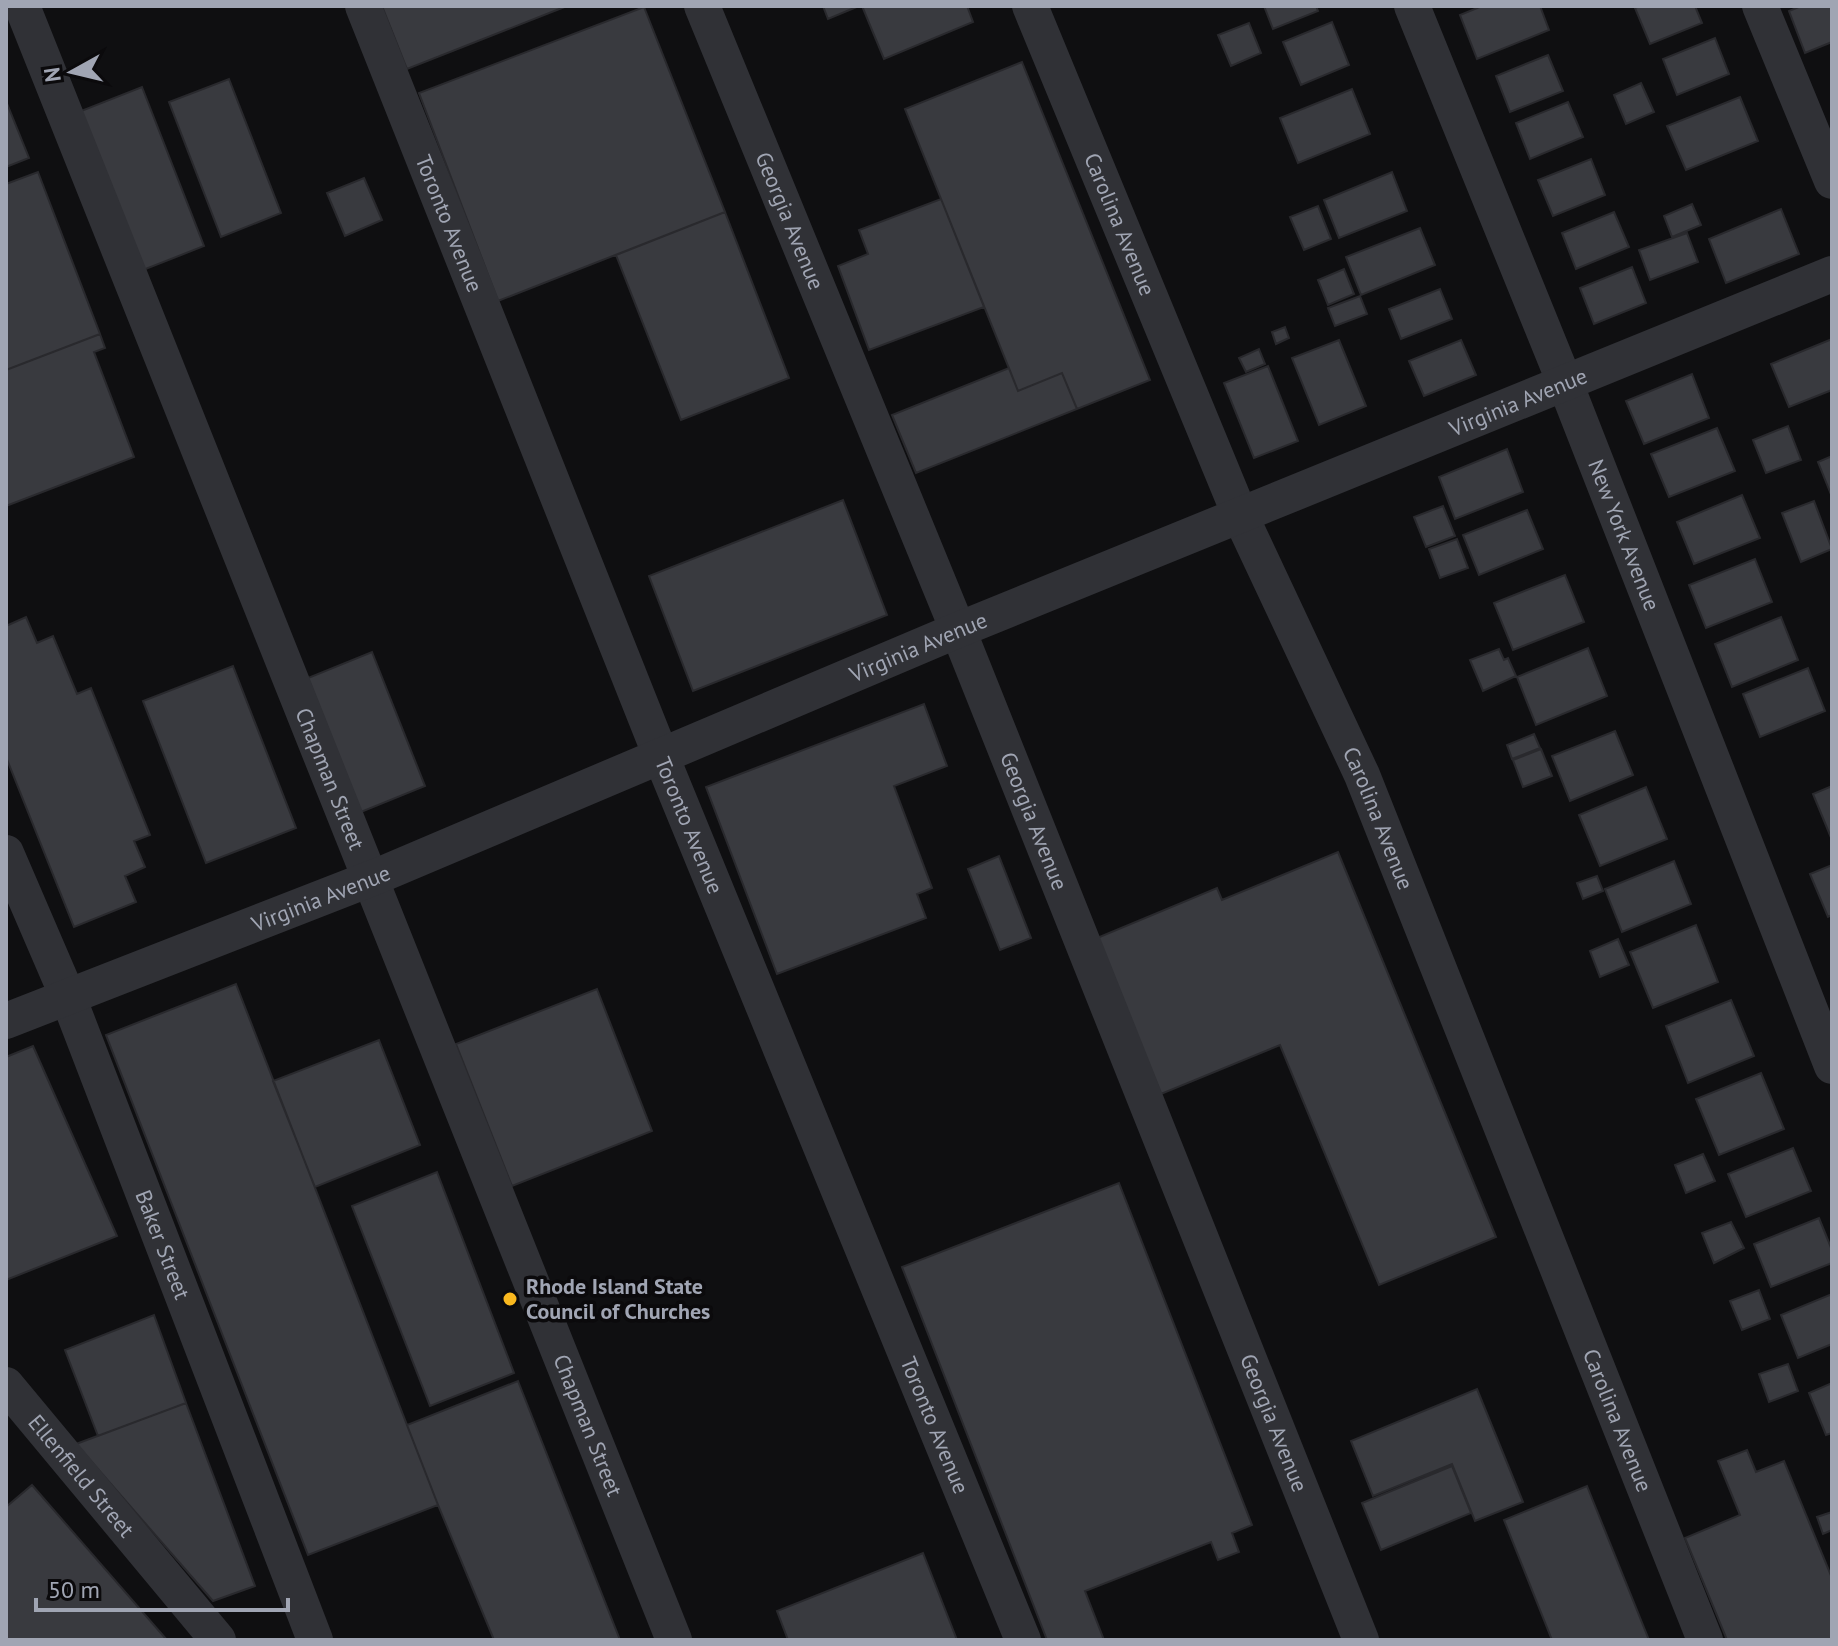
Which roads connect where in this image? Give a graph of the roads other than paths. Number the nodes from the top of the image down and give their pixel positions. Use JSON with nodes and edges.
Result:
{"nodes":[{"id":1,"x":22,"y":6,"type":"edge"},
{"id":2,"x":363,"y":6,"type":"edge"},
{"id":3,"x":702,"y":6,"type":"edge"},
{"id":4,"x":1030,"y":6,"type":"edge"},
{"id":5,"x":1412,"y":6,"type":"edge"},
{"id":6,"x":1760,"y":6,"type":"edge"},
{"id":7,"x":1832,"y":181,"type":"edge"},
{"id":8,"x":1832,"y":274,"type":"edge"},
{"id":9,"x":1565,"y":383,"type":"junction"},
{"id":10,"x":1240,"y":515,"type":"junction"},
{"id":11,"x":958,"y":630,"type":"junction"},
{"id":12,"x":661,"y":756,"type":"junction"},
{"id":13,"x":6,"y":853,"type":"edge"},
{"id":14,"x":370,"y":877,"type":"junction"},
{"id":15,"x":68,"y":997,"type":"junction"},
{"id":16,"x":6,"y":1021,"type":"edge"},
{"id":17,"x":1832,"y":1066,"type":"edge"},
{"id":18,"x":6,"y":1385,"type":"edge"},
{"id":19,"x":218,"y":1640,"type":"edge"},
{"id":20,"x":315,"y":1640,"type":"edge"},
{"id":21,"x":674,"y":1640,"type":"edge"},
{"id":22,"x":1023,"y":1640,"type":"edge"},
{"id":23,"x":1361,"y":1640,"type":"edge"},
{"id":24,"x":1705,"y":1640,"type":"edge"}],
"edges":[{"from":1,"to":14,"type":"street","name":"Chapman Street"},
{"from":2,"to":12,"type":"street","name":"Toronto Avenue"},
{"from":3,"to":11,"type":"street","name":"Georgia Avenue"},
{"from":4,"to":10,"type":"street","name":"Carolina Avenue"},
{"from":5,"to":9,"type":"street","name":"New York Avenue"},
{"from":6,"to":7,"type":"street"},
{"from":8,"to":9,"type":"street","name":"Virginia Avenue"},
{"from":9,"to":10,"type":"street","name":"Virginia Avenue"},
{"from":9,"to":17,"type":"street","name":"New York Avenue"},
{"from":10,"to":11,"type":"street","name":"Virginia Avenue"},
{"from":10,"to":24,"type":"street","name":"Carolina Avenue"},
{"from":11,"to":12,"type":"street","name":"Virginia Avenue"},
{"from":11,"to":23,"type":"street","name":"Georgia Avenue"},
{"from":12,"to":14,"type":"street","name":"Virginia Avenue"},
{"from":12,"to":22,"type":"street","name":"Toronto Avenue"},
{"from":13,"to":15,"type":"street","name":"Baker Street"},
{"from":14,"to":15,"type":"street","name":"Virginia Avenue"},
{"from":14,"to":21,"type":"street","name":"Chapman Street"},
{"from":15,"to":16,"type":"street","name":"Virginia Avenue"},
{"from":15,"to":20,"type":"street","name":"Baker Street"},
{"from":18,"to":19,"type":"street","name":"Ellenfield Street"}]}
